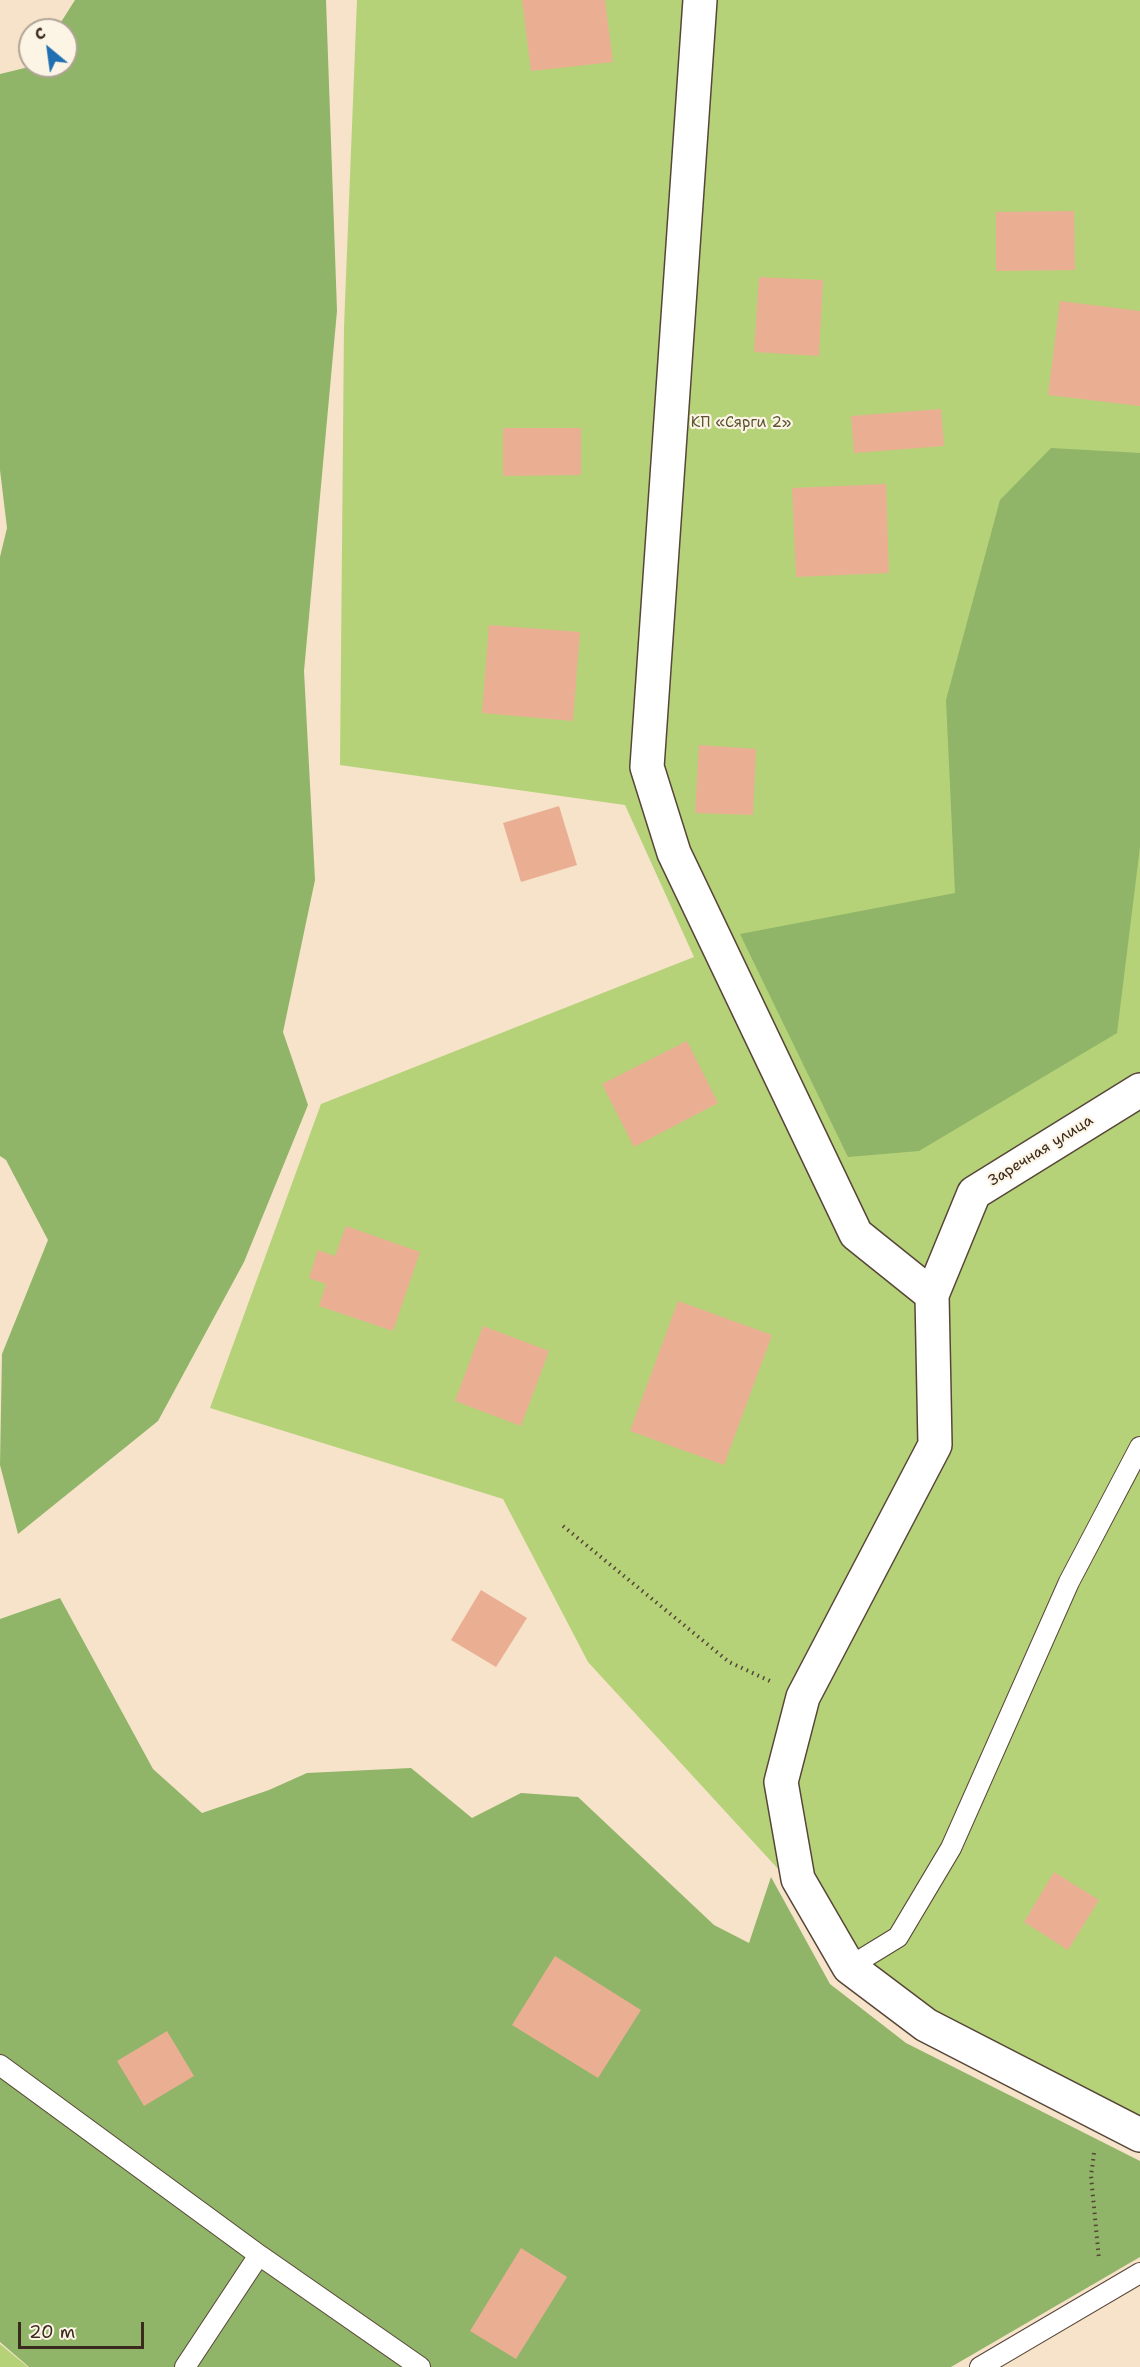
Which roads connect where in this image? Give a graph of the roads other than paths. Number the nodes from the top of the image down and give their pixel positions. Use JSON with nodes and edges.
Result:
{"nodes":[{"id":1,"x":700,"y":0,"type":"edge"},
{"id":2,"x":1140,"y":1090,"type":"edge"},
{"id":3,"x":932,"y":1294,"type":"junction"},
{"id":4,"x":1140,"y":1447,"type":"edge"},
{"id":5,"x":849,"y":1967,"type":"junction"},
{"id":6,"x":0,"y":2065,"type":"edge"},
{"id":7,"x":1140,"y":2135,"type":"edge"},
{"id":8,"x":259,"y":2255,"type":"junction"},
{"id":9,"x":1140,"y":2273,"type":"edge"},
{"id":10,"x":185,"y":2367,"type":"edge"},
{"id":11,"x":420,"y":2367,"type":"edge"},
{"id":12,"x":980,"y":2367,"type":"edge"}],
"edges":[{"from":1,"to":3,"type":"street"},
{"from":2,"to":3,"type":"street","name":"Заречная улица"},
{"from":3,"to":5,"type":"street"},
{"from":4,"to":5,"type":"lane"},
{"from":5,"to":7,"type":"street"},
{"from":6,"to":8,"type":"lane"},
{"from":8,"to":10,"type":"lane"},
{"from":8,"to":11,"type":"lane"},
{"from":9,"to":12,"type":"lane"}]}
